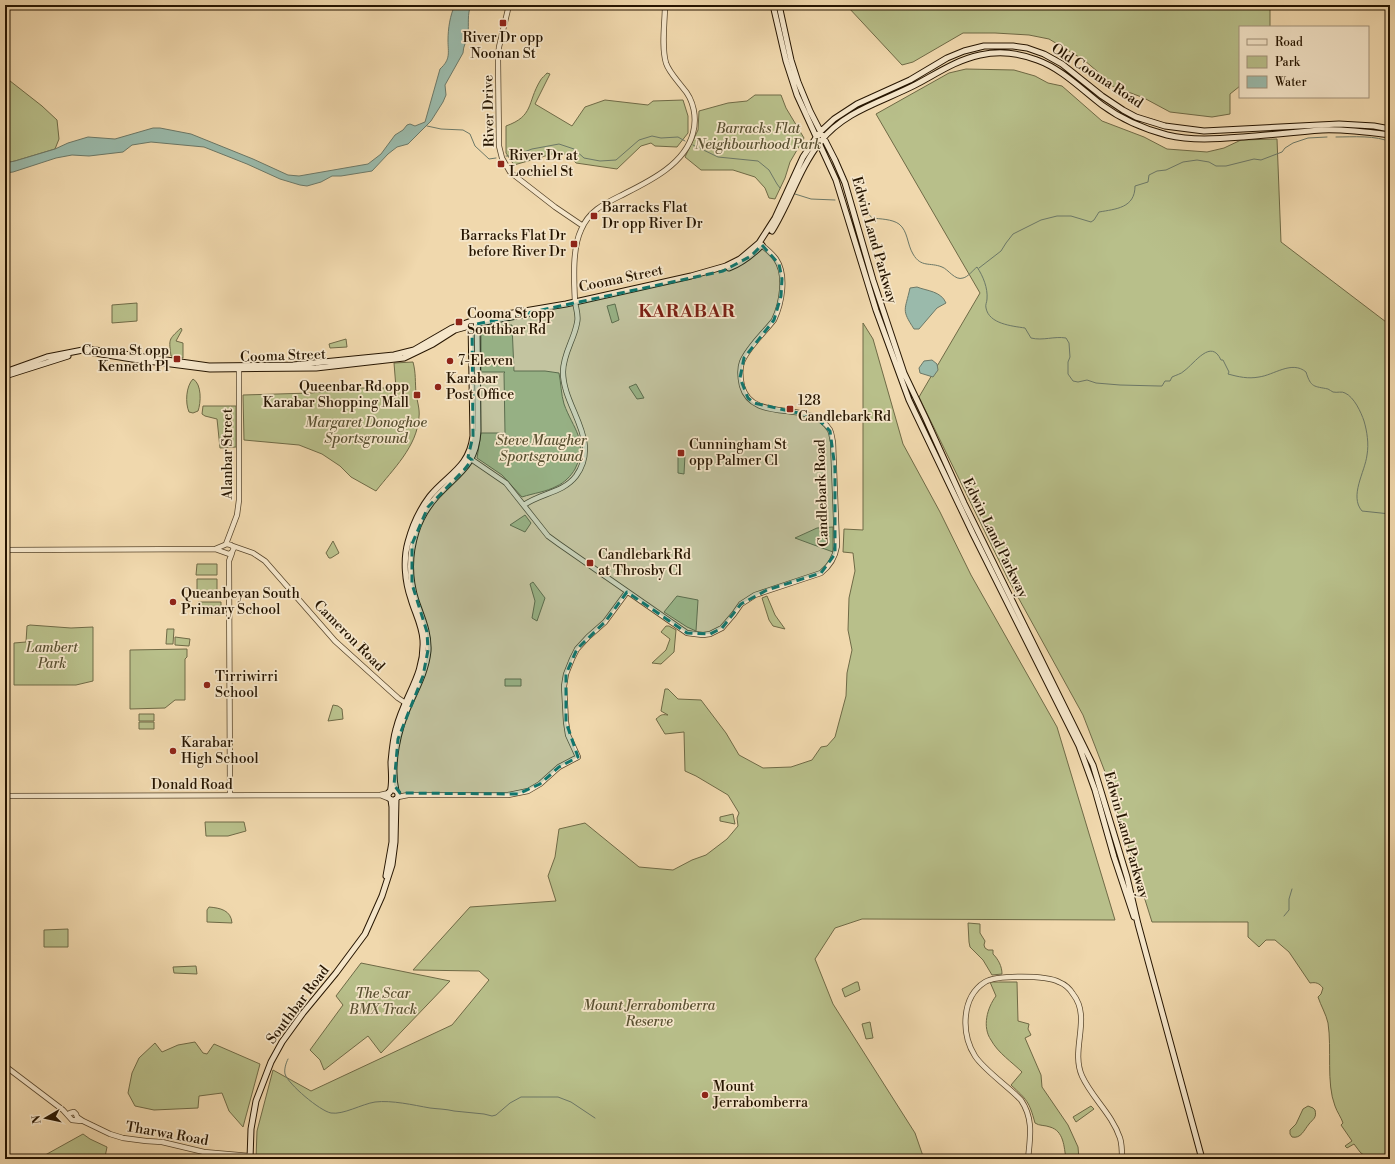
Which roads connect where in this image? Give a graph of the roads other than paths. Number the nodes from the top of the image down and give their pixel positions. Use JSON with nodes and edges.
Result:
{"nodes":[{"id":1,"x":509,"y":5,"type":"edge"},
{"id":2,"x":665,"y":5,"type":"edge"},
{"id":3,"x":773,"y":5,"type":"edge"},
{"id":4,"x":780,"y":5,"type":"edge"},
{"id":5,"x":1390,"y":129,"type":"edge"},
{"id":6,"x":819,"y":134,"type":"junction"},
{"id":7,"x":1390,"y":135,"type":"edge"},
{"id":8,"x":824,"y":137,"type":"junction"},
{"id":9,"x":819,"y":143,"type":"junction"},
{"id":10,"x":789,"y":192,"type":"junction"},
{"id":11,"x":583,"y":226,"type":"junction"},
{"id":12,"x":760,"y":244,"type":"junction"},
{"id":13,"x":575,"y":302,"type":"junction"},
{"id":14,"x":474,"y":322,"type":"junction"},
{"id":15,"x":141,"y":356,"type":"junction"},
{"id":16,"x":121,"y":357,"type":"junction"},
{"id":17,"x":158,"y":363,"type":"junction"},
{"id":18,"x":194,"y":366,"type":"junction"},
{"id":19,"x":239,"y":367,"type":"junction"},
{"id":20,"x":5,"y":372,"type":"edge"},
{"id":21,"x":5,"y":376,"type":"edge"},
{"id":22,"x":470,"y":458,"type":"junction"},
{"id":23,"x":524,"y":505,"type":"junction"},
{"id":24,"x":229,"y":549,"type":"junction"},
{"id":25,"x":5,"y":550,"type":"edge"},
{"id":26,"x":627,"y":592,"type":"junction"},
{"id":27,"x":407,"y":704,"type":"junction"},
{"id":28,"x":230,"y":795,"type":"junction"},
{"id":29,"x":393,"y":795,"type":"junction"},
{"id":30,"x":5,"y":796,"type":"edge"},
{"id":31,"x":1146,"y":954,"type":"junction"},
{"id":32,"x":5,"y":1066,"type":"edge"},
{"id":33,"x":250,"y":1157,"type":"edge"},
{"id":34,"x":1028,"y":1159,"type":"edge"},
{"id":35,"x":1122,"y":1159,"type":"edge"},
{"id":36,"x":1202,"y":1159,"type":"edge"}],
"edges":[{"from":1,"to":11,"type":"street","name":"River Drive"},
{"from":2,"to":11,"type":"street"},
{"from":3,"to":6,"type":"main road"},
{"from":4,"to":6,"type":"main road"},
{"from":5,"to":6,"type":"main road","name":"Old Cooma Road"},
{"from":6,"to":8,"type":"main road","name":"Edwin Land Parkway"},
{"from":6,"to":9,"type":"main road","name":"Edwin Land Parkway"},
{"from":6,"to":10,"type":"main road","name":"Old Cooma Road"},
{"from":7,"to":8,"type":"main road","name":"Old Cooma Road"},
{"from":8,"to":9,"type":"main road","name":"Old Cooma Road"},
{"from":8,"to":31,"type":"main road","name":"Edwin Land Parkway"},
{"from":9,"to":10,"type":"main road","name":"Old Cooma Road"},
{"from":9,"to":31,"type":"main road","name":"Edwin Land Parkway"},
{"from":10,"to":12,"type":"main road","name":"Old Cooma Road"},
{"from":11,"to":13,"type":"street"},
{"from":12,"to":13,"type":"main road","name":"Cooma Street"},
{"from":12,"to":26,"type":"street","name":"Candlebark Road"},
{"from":13,"to":14,"type":"main road","name":"Cooma Street"},
{"from":13,"to":23,"type":"street"},
{"from":14,"to":19,"type":"main road","name":"Cooma Street"},
{"from":14,"to":22,"type":"main road","name":"Southbar Road"},
{"from":15,"to":16,"type":"main road"},
{"from":15,"to":17,"type":"main road"},
{"from":15,"to":18,"type":"main road","name":"Cooma Street"},
{"from":15,"to":20,"type":"main road","name":"Cooma Street"},
{"from":16,"to":17,"type":"main road","name":"Cooma Street"},
{"from":16,"to":21,"type":"main road","name":"Cooma Street"},
{"from":17,"to":18,"type":"main road","name":"Cooma Street"},
{"from":18,"to":19,"type":"main road","name":"Cooma Street"},
{"from":19,"to":24,"type":"street","name":"Alanbar Street"},
{"from":22,"to":23,"type":"street","name":"Candlebark Road"},
{"from":22,"to":27,"type":"main road","name":"Southbar Road"},
{"from":23,"to":26,"type":"street","name":"Candlebark Road"},
{"from":24,"to":25,"type":"street","name":"Cameron Road"},
{"from":24,"to":27,"type":"street","name":"Cameron Road"},
{"from":24,"to":28,"type":"street","name":"Alanbar Street"},
{"from":26,"to":29,"type":"street","name":"Donald Road"},
{"from":27,"to":29,"type":"main road","name":"Southbar Road"},
{"from":28,"to":29,"type":"street","name":"Donald Road"},
{"from":28,"to":30,"type":"street","name":"Donald Road"},
{"from":29,"to":33,"type":"main road","name":"Southbar Road"},
{"from":31,"to":36,"type":"main road","name":"Edwin Land Parkway"},
{"from":32,"to":33,"type":"street","name":"Tharwa Road"},
{"from":34,"to":35,"type":"street"}]}
